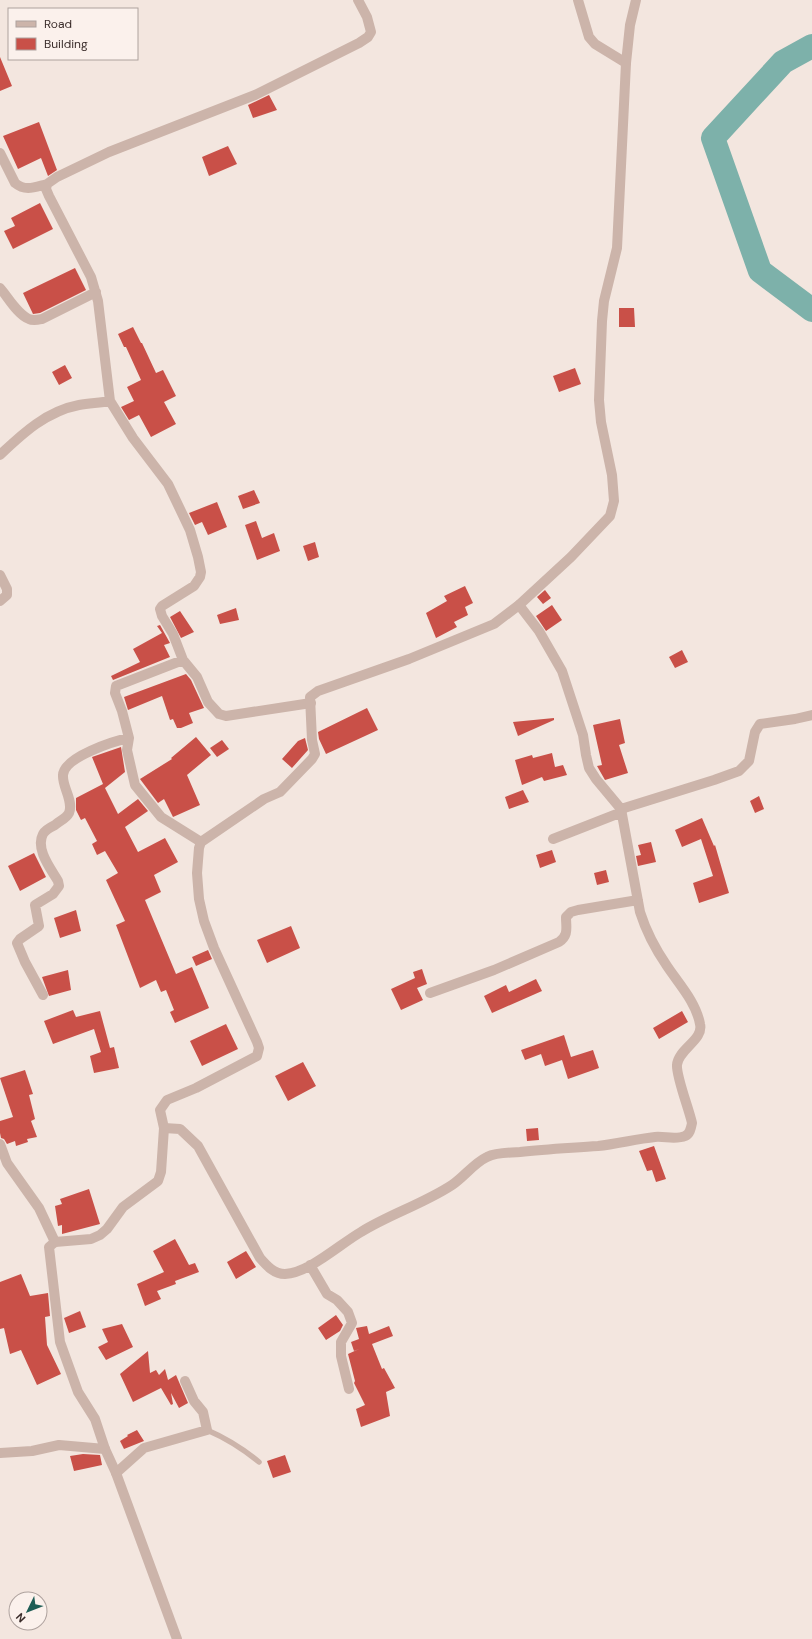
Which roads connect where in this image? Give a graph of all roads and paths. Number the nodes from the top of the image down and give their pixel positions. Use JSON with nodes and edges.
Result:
{"nodes":[{"id":1,"x":358,"y":0,"type":"edge"},
{"id":2,"x":578,"y":0,"type":"edge"},
{"id":3,"x":636,"y":0,"type":"edge"},
{"id":4,"x":626,"y":63,"type":"junction"},
{"id":5,"x":0,"y":153,"type":"edge"},
{"id":6,"x":47,"y":184,"type":"junction"},
{"id":7,"x":0,"y":288,"type":"edge"},
{"id":8,"x":96,"y":292,"type":"junction"},
{"id":9,"x":110,"y":401,"type":"junction"},
{"id":10,"x":0,"y":455,"type":"edge"},
{"id":11,"x":0,"y":574,"type":"edge"},
{"id":12,"x":0,"y":601,"type":"edge"},
{"id":13,"x":519,"y":605,"type":"junction"},
{"id":14,"x":183,"y":660,"type":"junction"},
{"id":15,"x":310,"y":703,"type":"junction"},
{"id":16,"x":812,"y":715,"type":"edge"},
{"id":17,"x":129,"y":738,"type":"junction"},
{"id":18,"x":622,"y":810,"type":"junction"},
{"id":19,"x":553,"y":839,"type":"dead end"},
{"id":20,"x":201,"y":842,"type":"junction"},
{"id":21,"x":638,"y":900,"type":"junction"},
{"id":22,"x":430,"y":993,"type":"dead end"},
{"id":23,"x":43,"y":995,"type":"dead end"},
{"id":24,"x":164,"y":1128,"type":"junction"},
{"id":25,"x":0,"y":1144,"type":"edge"},
{"id":26,"x":55,"y":1242,"type":"junction"},
{"id":27,"x":310,"y":1265,"type":"junction"},
{"id":28,"x":185,"y":1382,"type":"dead end"},
{"id":29,"x":349,"y":1389,"type":"dead end"},
{"id":30,"x":207,"y":1430,"type":"junction"},
{"id":31,"x":105,"y":1449,"type":"junction"},
{"id":32,"x":0,"y":1453,"type":"edge"},
{"id":33,"x":259,"y":1462,"type":"dead end"},
{"id":34,"x":116,"y":1473,"type":"junction"},
{"id":35,"x":177,"y":1639,"type":"edge"}],
"edges":[{"from":1,"to":6,"type":"street"},
{"from":2,"to":4,"type":"street"},
{"from":3,"to":4,"type":"street"},
{"from":4,"to":13,"type":"street"},
{"from":5,"to":6,"type":"street"},
{"from":6,"to":8,"type":"street"},
{"from":7,"to":8,"type":"street"},
{"from":8,"to":9,"type":"street"},
{"from":9,"to":10,"type":"street"},
{"from":9,"to":14,"type":"street"},
{"from":11,"to":12,"type":"street"},
{"from":13,"to":15,"type":"street"},
{"from":13,"to":18,"type":"street"},
{"from":14,"to":15,"type":"street"},
{"from":14,"to":17,"type":"street"},
{"from":15,"to":20,"type":"street"},
{"from":16,"to":18,"type":"street"},
{"from":17,"to":20,"type":"street"},
{"from":17,"to":23,"type":"street"},
{"from":18,"to":19,"type":"street"},
{"from":18,"to":21,"type":"street"},
{"from":20,"to":24,"type":"street"},
{"from":21,"to":22,"type":"street"},
{"from":21,"to":27,"type":"street"},
{"from":24,"to":26,"type":"street"},
{"from":24,"to":27,"type":"street"},
{"from":25,"to":26,"type":"street"},
{"from":26,"to":31,"type":"street"},
{"from":27,"to":29,"type":"street"},
{"from":28,"to":30,"type":"street"},
{"from":30,"to":33,"type":"lane"},
{"from":30,"to":34,"type":"street"},
{"from":31,"to":32,"type":"street"},
{"from":31,"to":34,"type":"street"},
{"from":34,"to":35,"type":"street"}]}
